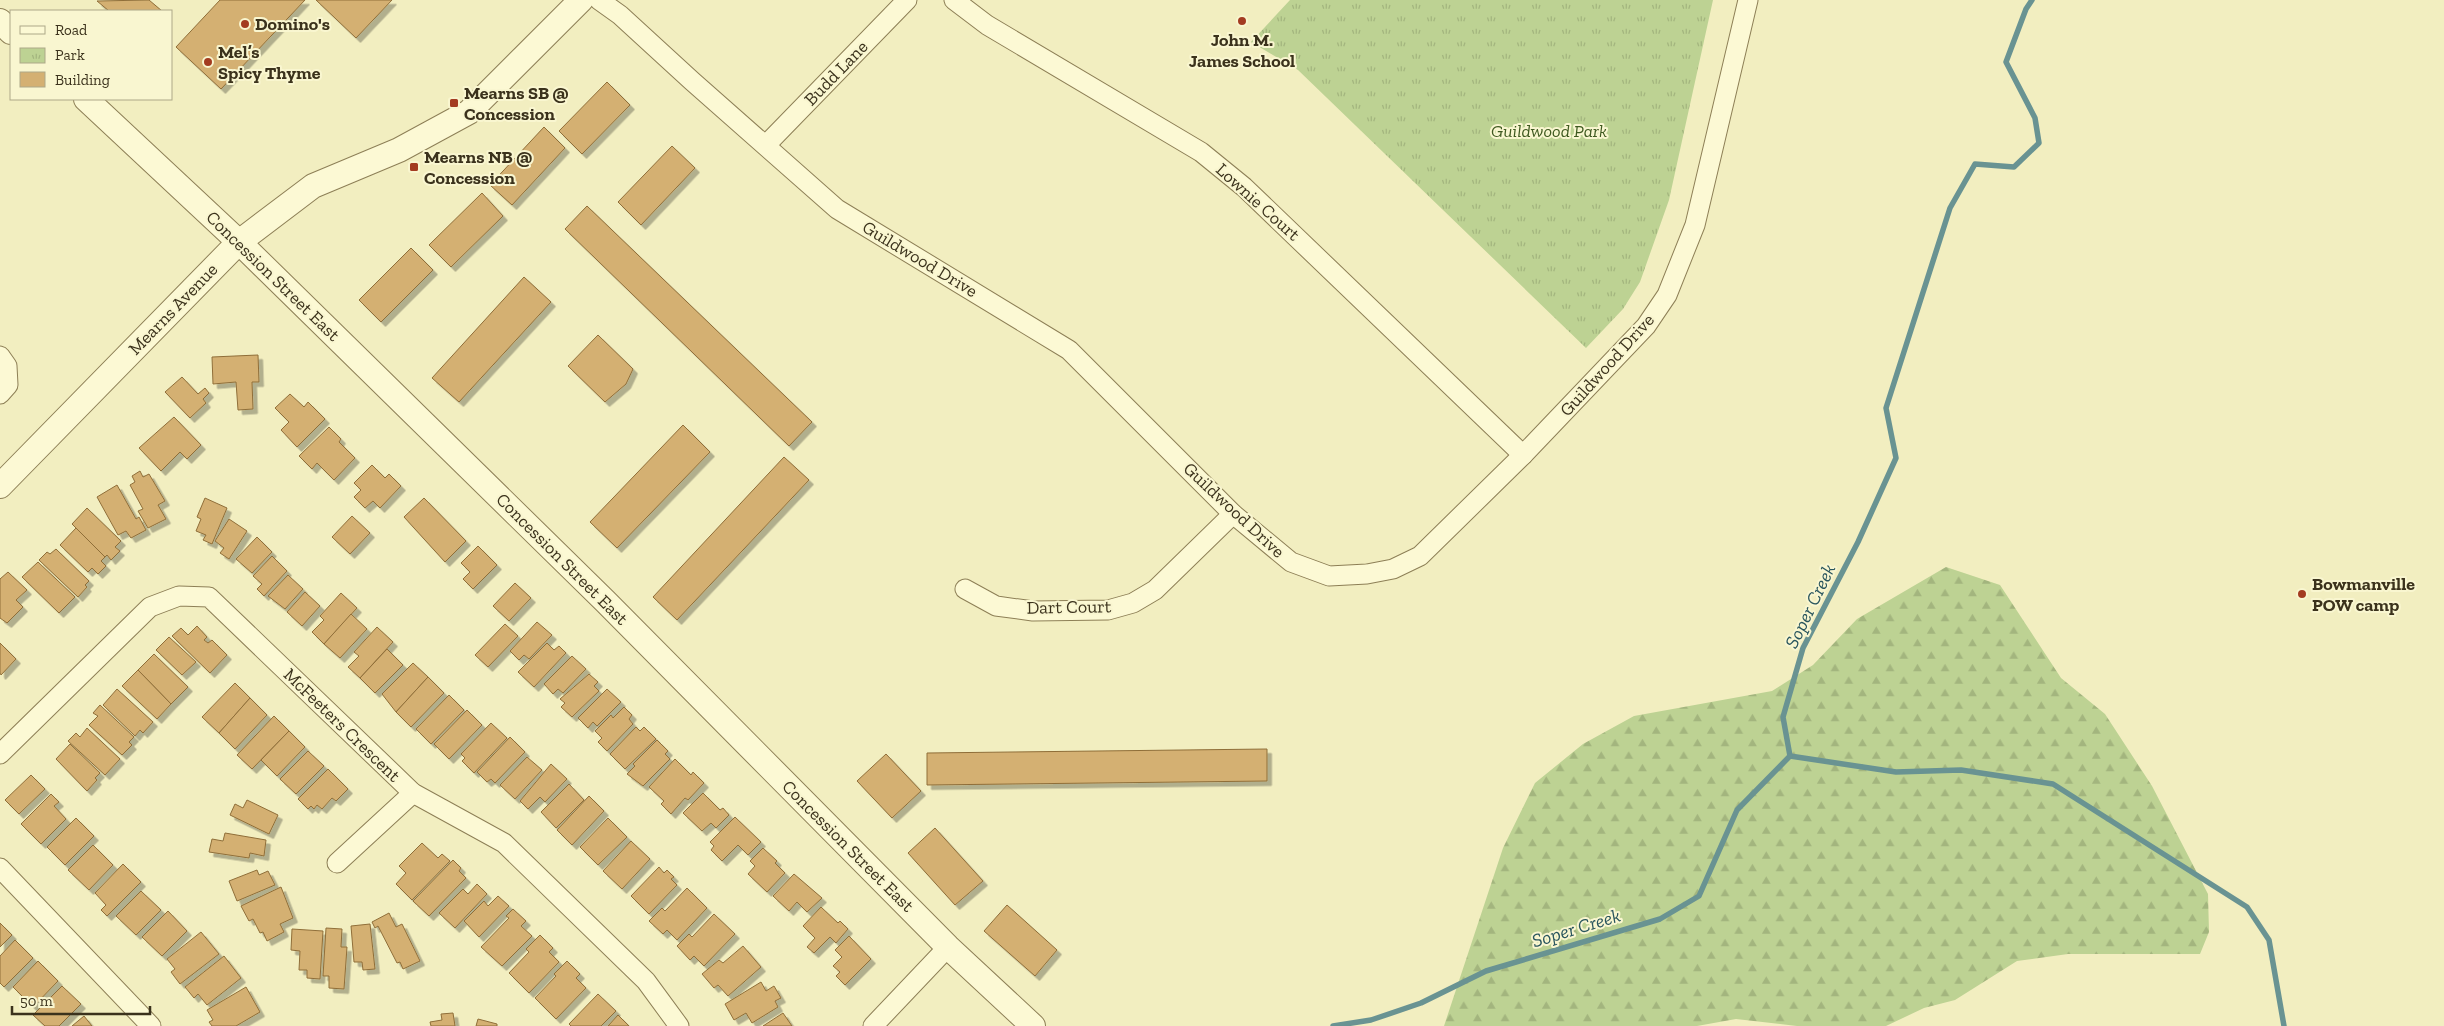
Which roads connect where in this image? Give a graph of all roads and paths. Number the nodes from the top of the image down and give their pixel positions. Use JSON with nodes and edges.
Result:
{"nodes":[{"id":1,"x":581,"y":0,"type":"edge"},
{"id":2,"x":599,"y":0,"type":"edge"},
{"id":3,"x":907,"y":0,"type":"edge"},
{"id":4,"x":954,"y":0,"type":"edge"},
{"id":5,"x":1748,"y":0,"type":"edge"},
{"id":6,"x":0,"y":22,"type":"edge"},
{"id":7,"x":10,"y":31,"type":"edge"},
{"id":8,"x":87,"y":100,"type":"edge"},
{"id":9,"x":766,"y":145,"type":"junction"},
{"id":10,"x":238,"y":242,"type":"junction"},
{"id":11,"x":0,"y":356,"type":"edge"},
{"id":12,"x":0,"y":394,"type":"edge"},
{"id":13,"x":1523,"y":455,"type":"junction"},
{"id":14,"x":0,"y":486,"type":"edge"},
{"id":15,"x":1233,"y":514,"type":"junction"},
{"id":16,"x":964,"y":589,"type":"dead end"},
{"id":17,"x":0,"y":754,"type":"edge"},
{"id":18,"x":413,"y":793,"type":"junction"},
{"id":19,"x":337,"y":863,"type":"dead end"},
{"id":20,"x":0,"y":868,"type":"edge"},
{"id":21,"x":948,"y":947,"type":"junction"},
{"id":22,"x":151,"y":1026,"type":"edge"},
{"id":23,"x":679,"y":1026,"type":"edge"},
{"id":24,"x":873,"y":1026,"type":"edge"},
{"id":25,"x":1033,"y":1026,"type":"edge"}],
"edges":[{"from":1,"to":10,"type":"street","name":"Mearns Avenue"},
{"from":2,"to":9,"type":"street","name":"Guildwood Drive"},
{"from":3,"to":9,"type":"street","name":"Budd Lane"},
{"from":4,"to":13,"type":"street","name":"Lownie Court"},
{"from":5,"to":13,"type":"street","name":"Guildwood Drive"},
{"from":6,"to":7,"type":"street"},
{"from":8,"to":10,"type":"street","name":"Concession Street East"},
{"from":9,"to":15,"type":"street","name":"Guildwood Drive"},
{"from":10,"to":14,"type":"street","name":"Mearns Avenue"},
{"from":10,"to":21,"type":"street","name":"Concession Street East"},
{"from":11,"to":12,"type":"street"},
{"from":13,"to":15,"type":"street","name":"Guildwood Drive"},
{"from":15,"to":16,"type":"street","name":"Dart Court"},
{"from":17,"to":18,"type":"street","name":"McFeeters Crescent"},
{"from":18,"to":19,"type":"street"},
{"from":18,"to":23,"type":"street","name":"McFeeters Crescent"},
{"from":20,"to":22,"type":"street"},
{"from":21,"to":24,"type":"street"},
{"from":21,"to":25,"type":"street","name":"Concession Street East"}]}
